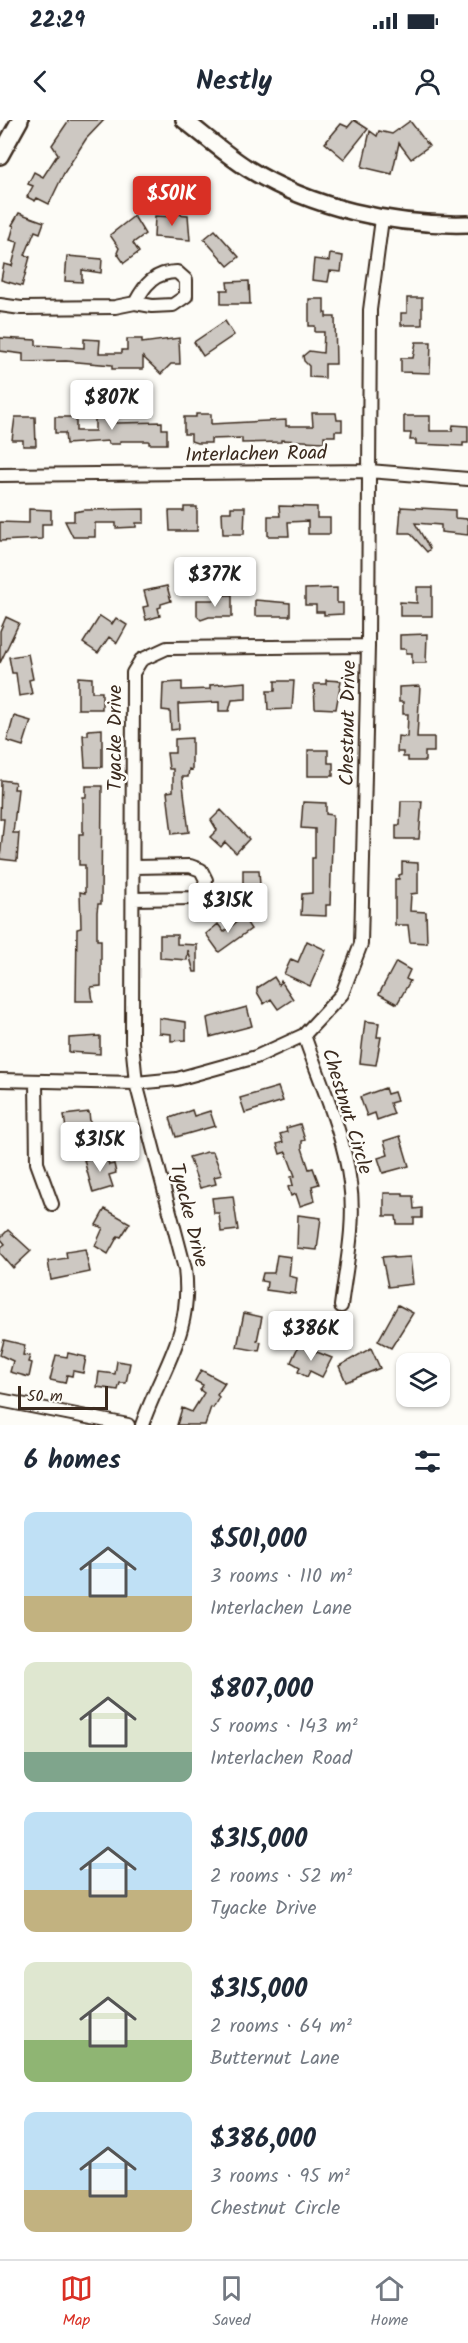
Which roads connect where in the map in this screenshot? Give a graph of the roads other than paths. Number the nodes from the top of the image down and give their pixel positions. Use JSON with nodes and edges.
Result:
{"nodes":[{"id":1,"x":20,"y":120,"type":"edge"},
{"id":2,"x":184,"y":120,"type":"edge"},
{"id":3,"x":0,"y":156,"type":"edge"},
{"id":4,"x":382,"y":219,"type":"junction"},
{"id":5,"x":468,"y":225,"type":"edge"},
{"id":6,"x":135,"y":303,"type":"dead end"},
{"id":7,"x":0,"y":305,"type":"edge"},
{"id":8,"x":369,"y":471,"type":"junction"},
{"id":9,"x":0,"y":475,"type":"edge"},
{"id":10,"x":468,"y":479,"type":"edge"},
{"id":11,"x":368,"y":646,"type":"junction"},
{"id":12,"x":134,"y":867,"type":"junction"},
{"id":13,"x":133,"y":899,"type":"junction"},
{"id":14,"x":304,"y":1035,"type":"junction"},
{"id":15,"x":0,"y":1080,"type":"edge"},
{"id":16,"x":36,"y":1081,"type":"junction"},
{"id":17,"x":136,"y":1083,"type":"junction"},
{"id":18,"x":52,"y":1204,"type":"dead end"},
{"id":19,"x":341,"y":1306,"type":"dead end"},
{"id":20,"x":0,"y":1400,"type":"edge"},
{"id":21,"x":128,"y":1425,"type":"edge"},
{"id":22,"x":142,"y":1425,"type":"edge"}],
"edges":[{"from":1,"to":3,"type":"street"},
{"from":2,"to":4,"type":"street"},
{"from":4,"to":5,"type":"street"},
{"from":4,"to":8,"type":"street","name":"Chestnut Drive"},
{"from":6,"to":7,"type":"street"},
{"from":8,"to":9,"type":"street","name":"Interlachen Road"},
{"from":8,"to":10,"type":"street","name":"Interlachen Road"},
{"from":8,"to":11,"type":"street","name":"Chestnut Drive"},
{"from":11,"to":12,"type":"street","name":"Tyacke Drive"},
{"from":11,"to":14,"type":"street","name":"Chestnut Drive"},
{"from":12,"to":13,"type":"street","name":"Tyacke Drive"},
{"from":12,"to":13,"type":"street"},
{"from":13,"to":17,"type":"street","name":"Tyacke Drive"},
{"from":14,"to":17,"type":"street","name":"Chestnut Drive"},
{"from":14,"to":19,"type":"street","name":"Chestnut Circle"},
{"from":15,"to":16,"type":"street","name":"Chestnut Drive"},
{"from":16,"to":17,"type":"street","name":"Chestnut Drive"},
{"from":16,"to":18,"type":"street"},
{"from":17,"to":22,"type":"street","name":"Tyacke Drive"},
{"from":20,"to":21,"type":"street"}]}
